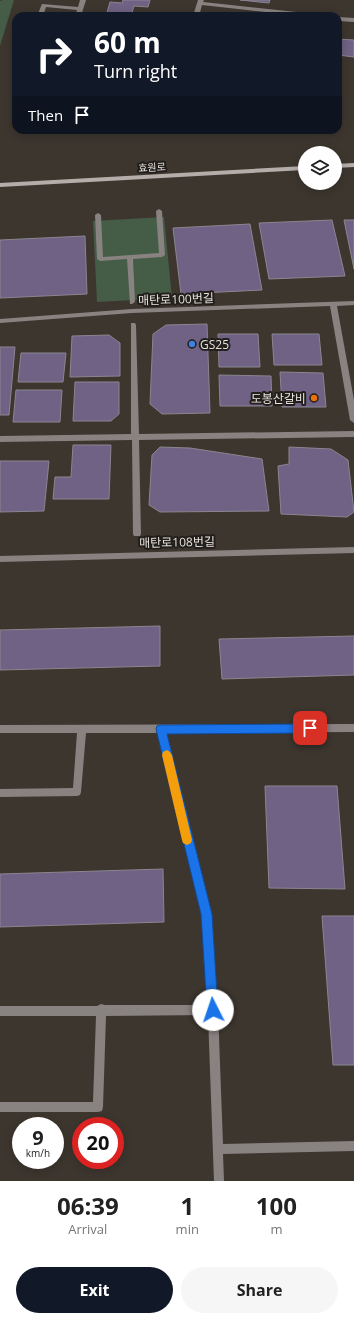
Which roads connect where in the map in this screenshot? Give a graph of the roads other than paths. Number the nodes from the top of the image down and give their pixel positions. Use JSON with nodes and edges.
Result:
{"nodes":[{"id":1,"x":83,"y":0,"type":"edge"},
{"id":2,"x":200,"y":2,"type":"edge"},
{"id":3,"x":80,"y":9,"type":"junction"},
{"id":4,"x":255,"y":9,"type":"junction"},
{"id":5,"x":41,"y":12,"type":"edge"},
{"id":6,"x":79,"y":12,"type":"edge"},
{"id":7,"x":197,"y":12,"type":"edge"},
{"id":8,"x":255,"y":12,"type":"edge"},
{"id":9,"x":281,"y":12,"type":"edge"},
{"id":10,"x":342,"y":19,"type":"edge"},
{"id":11,"x":354,"y":20,"type":"edge"},
{"id":12,"x":354,"y":165,"type":"edge"},
{"id":13,"x":342,"y":166,"type":"edge"},
{"id":14,"x":298,"y":168,"type":"edge"},
{"id":15,"x":0,"y":185,"type":"edge"},
{"id":16,"x":160,"y":211,"type":"dead end"},
{"id":17,"x":98,"y":215,"type":"dead end"},
{"id":18,"x":130,"y":257,"type":"junction"},
{"id":19,"x":132,"y":302,"type":"dead end"},
{"id":20,"x":354,"y":303,"type":"edge"},
{"id":21,"x":333,"y":304,"type":"junction"},
{"id":22,"x":0,"y":320,"type":"edge"},
{"id":23,"x":133,"y":325,"type":"dead end"},
{"id":24,"x":354,"y":420,"type":"edge"},
{"id":25,"x":354,"y":434,"type":"edge"},
{"id":26,"x":135,"y":437,"type":"junction"},
{"id":27,"x":0,"y":439,"type":"edge"},
{"id":28,"x":137,"y":534,"type":"dead end"},
{"id":29,"x":354,"y":550,"type":"edge"},
{"id":30,"x":0,"y":559,"type":"edge"},
{"id":31,"x":354,"y":728,"type":"edge"},
{"id":32,"x":0,"y":729,"type":"edge"},
{"id":33,"x":160,"y":729,"type":"junction"},
{"id":34,"x":82,"y":730,"type":"junction"},
{"id":35,"x":0,"y":793,"type":"edge"},
{"id":36,"x":101,"y":1010,"type":"junction"},
{"id":37,"x":213,"y":1010,"type":"junction"},
{"id":38,"x":0,"y":1011,"type":"edge"},
{"id":39,"x":0,"y":1107,"type":"edge"},
{"id":40,"x":354,"y":1146,"type":"edge"},
{"id":41,"x":218,"y":1149,"type":"junction"},
{"id":42,"x":219,"y":1181,"type":"edge"}],
"edges":[{"from":1,"to":3,"type":"street"},
{"from":2,"to":4,"type":"street"},
{"from":2,"to":7,"type":"street"},
{"from":3,"to":5,"type":"street"},
{"from":3,"to":6,"type":"street"},
{"from":4,"to":8,"type":"street"},
{"from":4,"to":9,"type":"street"},
{"from":10,"to":11,"type":"street"},
{"from":12,"to":13,"type":"street"},
{"from":14,"to":15,"type":"street","name":"효원로"},
{"from":16,"to":18,"type":"street"},
{"from":17,"to":18,"type":"street"},
{"from":18,"to":19,"type":"street"},
{"from":20,"to":21,"type":"street","name":"매탄로100번길"},
{"from":21,"to":22,"type":"street","name":"매탄로100번길"},
{"from":21,"to":24,"type":"street"},
{"from":23,"to":26,"type":"street"},
{"from":25,"to":26,"type":"street"},
{"from":26,"to":27,"type":"street"},
{"from":26,"to":28,"type":"street"},
{"from":29,"to":30,"type":"street","name":"매탄로108번길"},
{"from":31,"to":33,"type":"street"},
{"from":32,"to":34,"type":"street"},
{"from":33,"to":34,"type":"street"},
{"from":33,"to":37,"type":"street"},
{"from":34,"to":35,"type":"street"},
{"from":36,"to":37,"type":"street"},
{"from":36,"to":38,"type":"street"},
{"from":36,"to":39,"type":"street"},
{"from":37,"to":41,"type":"street"},
{"from":40,"to":41,"type":"street"},
{"from":41,"to":42,"type":"street"}]}
